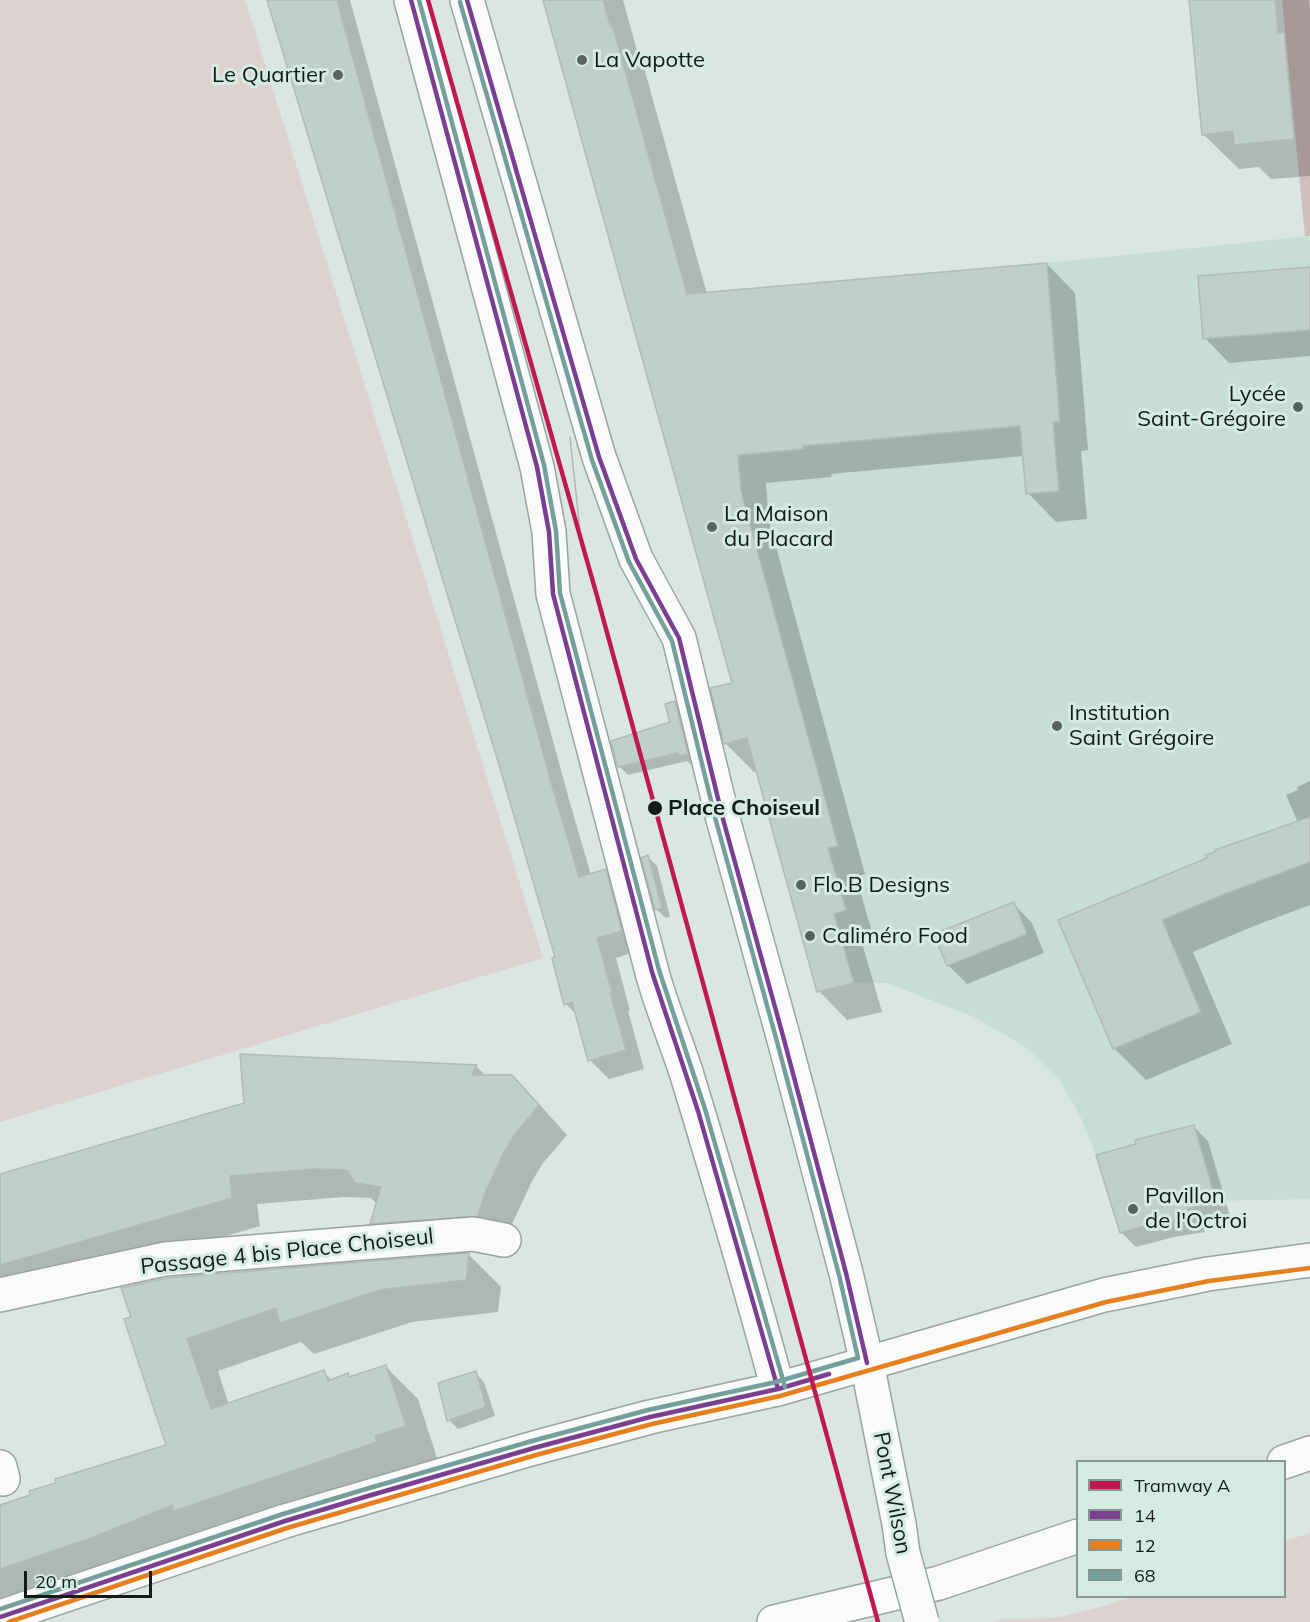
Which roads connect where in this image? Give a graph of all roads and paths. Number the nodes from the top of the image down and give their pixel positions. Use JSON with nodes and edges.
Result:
{"nodes":[{"id":1,"x":411,"y":0,"type":"edge"},
{"id":2,"x":467,"y":0,"type":"edge"},
{"id":3,"x":504,"y":1240,"type":"dead end"},
{"id":4,"x":1310,"y":1260,"type":"edge"},
{"id":5,"x":0,"y":1294,"type":"edge"},
{"id":6,"x":867,"y":1363,"type":"junction"},
{"id":7,"x":778,"y":1389,"type":"junction"},
{"id":8,"x":1310,"y":1453,"type":"edge"},
{"id":9,"x":1286,"y":1461,"type":"edge"},
{"id":10,"x":1076,"y":1536,"type":"edge"},
{"id":11,"x":0,"y":1617,"type":"edge"},
{"id":12,"x":774,"y":1622,"type":"edge"},
{"id":13,"x":922,"y":1622,"type":"edge"}],
"edges":[{"from":1,"to":7,"type":"main road"},
{"from":2,"to":6,"type":"main road","name":"Pont Wilson"},
{"from":3,"to":5,"type":"main road","name":"Passage 4 bis Place Choiseul"},
{"from":4,"to":6,"type":"main road"},
{"from":6,"to":7,"type":"main road"},
{"from":6,"to":13,"type":"main road","name":"Pont Wilson","bridge":true},
{"from":7,"to":11,"type":"main road"},
{"from":8,"to":9,"type":"main road"},
{"from":10,"to":12,"type":"main road"}]}
